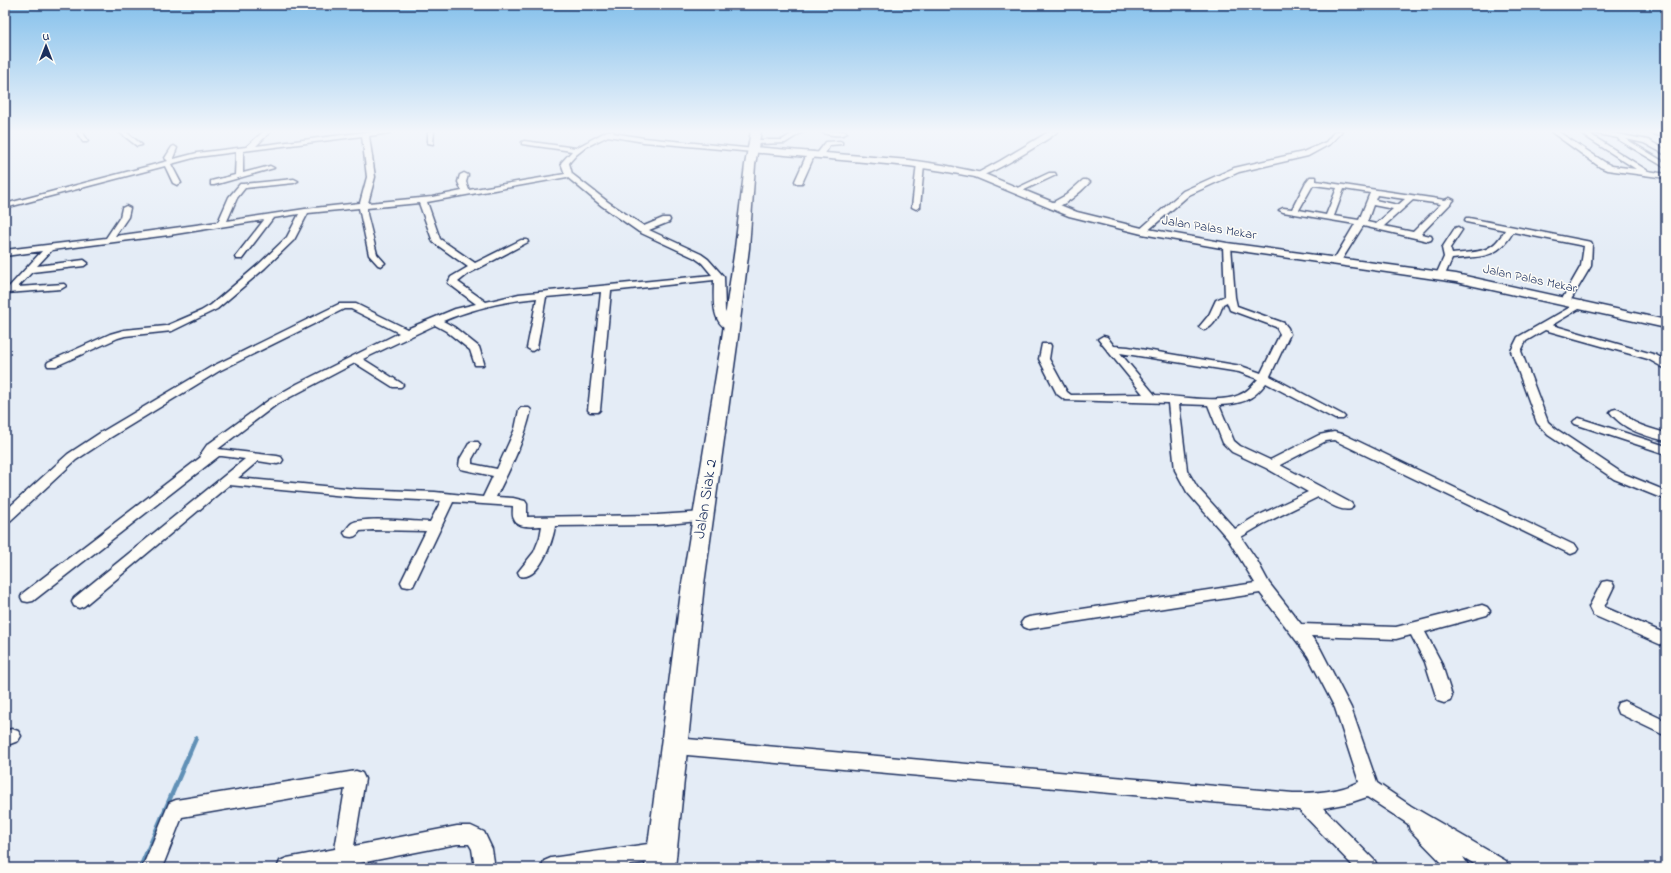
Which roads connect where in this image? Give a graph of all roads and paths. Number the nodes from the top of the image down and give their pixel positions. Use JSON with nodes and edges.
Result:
{"nodes":[{"id":1,"x":133,"y":172,"type":"edge"},
{"id":2,"x":173,"y":172,"type":"edge"},
{"id":3,"x":243,"y":172,"type":"edge"},
{"id":4,"x":256,"y":172,"type":"edge"},
{"id":5,"x":371,"y":172,"type":"edge"},
{"id":6,"x":568,"y":172,"type":"edge"},
{"id":7,"x":750,"y":172,"type":"edge"},
{"id":8,"x":805,"y":172,"type":"edge"},
{"id":9,"x":919,"y":172,"type":"edge"},
{"id":10,"x":959,"y":172,"type":"edge"},
{"id":11,"x":985,"y":172,"type":"edge"},
{"id":12,"x":1233,"y":172,"type":"edge"},
{"id":13,"x":1631,"y":172,"type":"edge"},
{"id":14,"x":1645,"y":172,"type":"edge"},
{"id":15,"x":1649,"y":174,"type":"junction"},
{"id":16,"x":243,"y":175,"type":"junction"},
{"id":17,"x":464,"y":175,"type":"dead end"},
{"id":18,"x":569,"y":175,"type":"junction"},
{"id":19,"x":978,"y":175,"type":"junction"},
{"id":20,"x":1052,"y":175,"type":"dead end"},
{"id":21,"x":1666,"y":176,"type":"edge"},
{"id":22,"x":294,"y":181,"type":"dead end"},
{"id":23,"x":799,"y":181,"type":"dead end"},
{"id":24,"x":1086,"y":182,"type":"dead end"},
{"id":25,"x":177,"y":183,"type":"dead end"},
{"id":26,"x":214,"y":183,"type":"dead end"},
{"id":27,"x":243,"y":186,"type":"junction"},
{"id":28,"x":1341,"y":187,"type":"junction"},
{"id":29,"x":1017,"y":190,"type":"junction"},
{"id":30,"x":1374,"y":192,"type":"junction"},
{"id":31,"x":466,"y":193,"type":"junction"},
{"id":32,"x":1411,"y":198,"type":"junction"},
{"id":33,"x":422,"y":200,"type":"junction"},
{"id":34,"x":1371,"y":202,"type":"junction"},
{"id":35,"x":5,"y":206,"type":"edge"},
{"id":36,"x":363,"y":206,"type":"junction"},
{"id":37,"x":1053,"y":206,"type":"junction"},
{"id":38,"x":916,"y":207,"type":"dead end"},
{"id":39,"x":126,"y":208,"type":"dead end"},
{"id":40,"x":1399,"y":208,"type":"junction"},
{"id":41,"x":1283,"y":210,"type":"dead end"},
{"id":42,"x":305,"y":211,"type":"junction"},
{"id":43,"x":1294,"y":212,"type":"junction"},
{"id":44,"x":270,"y":216,"type":"junction"},
{"id":45,"x":1329,"y":218,"type":"junction"},
{"id":46,"x":666,"y":220,"type":"dead end"},
{"id":47,"x":1469,"y":220,"type":"dead end"},
{"id":48,"x":222,"y":223,"type":"junction"},
{"id":49,"x":1361,"y":223,"type":"junction"},
{"id":50,"x":1377,"y":227,"type":"junction"},
{"id":51,"x":1510,"y":229,"type":"junction"},
{"id":52,"x":642,"y":230,"type":"junction"},
{"id":53,"x":1458,"y":230,"type":"dead end"},
{"id":54,"x":1142,"y":231,"type":"junction"},
{"id":55,"x":1589,"y":234,"type":"dead end"},
{"id":56,"x":1415,"y":235,"type":"junction"},
{"id":57,"x":1428,"y":238,"type":"dead end"},
{"id":58,"x":109,"y":239,"type":"junction"},
{"id":59,"x":524,"y":242,"type":"dead end"},
{"id":60,"x":1588,"y":244,"type":"junction"},
{"id":61,"x":1227,"y":246,"type":"junction"},
{"id":62,"x":50,"y":247,"type":"junction"},
{"id":63,"x":5,"y":253,"type":"edge"},
{"id":64,"x":1448,"y":256,"type":"junction"},
{"id":65,"x":239,"y":257,"type":"dead end"},
{"id":66,"x":1337,"y":261,"type":"junction"},
{"id":67,"x":84,"y":263,"type":"dead end"},
{"id":68,"x":381,"y":263,"type":"dead end"},
{"id":69,"x":474,"y":267,"type":"junction"},
{"id":70,"x":30,"y":270,"type":"junction"},
{"id":71,"x":1441,"y":275,"type":"junction"},
{"id":72,"x":719,"y":277,"type":"junction"},
{"id":73,"x":61,"y":286,"type":"dead end"},
{"id":74,"x":606,"y":289,"type":"junction"},
{"id":75,"x":542,"y":295,"type":"junction"},
{"id":76,"x":1230,"y":297,"type":"junction"},
{"id":77,"x":1566,"y":301,"type":"junction"},
{"id":78,"x":483,"y":304,"type":"junction"},
{"id":79,"x":1581,"y":304,"type":"junction"},
{"id":80,"x":435,"y":321,"type":"junction"},
{"id":81,"x":1666,"y":324,"type":"edge"},
{"id":82,"x":1544,"y":326,"type":"junction"},
{"id":83,"x":1204,"y":327,"type":"dead end"},
{"id":84,"x":731,"y":328,"type":"junction"},
{"id":85,"x":407,"y":333,"type":"junction"},
{"id":86,"x":1103,"y":338,"type":"dead end"},
{"id":87,"x":1046,"y":346,"type":"dead end"},
{"id":88,"x":532,"y":348,"type":"dead end"},
{"id":89,"x":1112,"y":349,"type":"junction"},
{"id":90,"x":356,"y":359,"type":"junction"},
{"id":91,"x":479,"y":363,"type":"dead end"},
{"id":92,"x":52,"y":364,"type":"dead end"},
{"id":93,"x":1666,"y":366,"type":"edge"},
{"id":94,"x":1265,"y":378,"type":"junction"},
{"id":95,"x":397,"y":385,"type":"dead end"},
{"id":96,"x":1152,"y":398,"type":"junction"},
{"id":97,"x":1173,"y":400,"type":"junction"},
{"id":98,"x":1212,"y":402,"type":"junction"},
{"id":99,"x":525,"y":410,"type":"dead end"},
{"id":100,"x":594,"y":410,"type":"dead end"},
{"id":101,"x":1616,"y":412,"type":"dead end"},
{"id":102,"x":1339,"y":417,"type":"dead end"},
{"id":103,"x":1579,"y":422,"type":"dead end"},
{"id":104,"x":1666,"y":437,"type":"edge"},
{"id":105,"x":474,"y":445,"type":"dead end"},
{"id":106,"x":1666,"y":450,"type":"edge"},
{"id":107,"x":209,"y":456,"type":"junction"},
{"id":108,"x":255,"y":457,"type":"junction"},
{"id":109,"x":277,"y":460,"type":"dead end"},
{"id":110,"x":1270,"y":465,"type":"junction"},
{"id":111,"x":500,"y":474,"type":"junction"},
{"id":112,"x":226,"y":481,"type":"junction"},
{"id":113,"x":1318,"y":492,"type":"junction"},
{"id":114,"x":1666,"y":496,"type":"edge"},
{"id":115,"x":449,"y":497,"type":"junction"},
{"id":116,"x":487,"y":501,"type":"junction"},
{"id":117,"x":1346,"y":506,"type":"dead end"},
{"id":118,"x":704,"y":517,"type":"junction"},
{"id":119,"x":5,"y":518,"type":"edge"},
{"id":120,"x":549,"y":522,"type":"junction"},
{"id":121,"x":434,"y":527,"type":"junction"},
{"id":122,"x":351,"y":533,"type":"dead end"},
{"id":123,"x":1233,"y":536,"type":"junction"},
{"id":124,"x":1570,"y":549,"type":"dead end"},
{"id":125,"x":525,"y":572,"type":"dead end"},
{"id":126,"x":408,"y":582,"type":"dead end"},
{"id":127,"x":1607,"y":586,"type":"dead end"},
{"id":128,"x":1264,"y":587,"type":"junction"},
{"id":129,"x":28,"y":596,"type":"dead end"},
{"id":130,"x":79,"y":602,"type":"dead end"},
{"id":131,"x":1482,"y":611,"type":"dead end"},
{"id":132,"x":1029,"y":623,"type":"dead end"},
{"id":133,"x":1415,"y":628,"type":"junction"},
{"id":134,"x":1298,"y":630,"type":"junction"},
{"id":135,"x":1666,"y":641,"type":"edge"},
{"id":136,"x":1444,"y":696,"type":"dead end"},
{"id":137,"x":1624,"y":708,"type":"dead end"},
{"id":138,"x":1666,"y":729,"type":"edge"},
{"id":139,"x":676,"y":746,"type":"junction"},
{"id":140,"x":1368,"y":787,"type":"junction"},
{"id":141,"x":1306,"y":803,"type":"junction"},
{"id":142,"x":1404,"y":812,"type":"junction"},
{"id":143,"x":343,"y":856,"type":"junction"},
{"id":144,"x":661,"y":859,"type":"edge"},
{"id":145,"x":152,"y":868,"type":"edge"},
{"id":146,"x":287,"y":868,"type":"edge"},
{"id":147,"x":485,"y":868,"type":"edge"},
{"id":148,"x":551,"y":868,"type":"edge"},
{"id":149,"x":1368,"y":868,"type":"edge"},
{"id":150,"x":1460,"y":868,"type":"edge"},
{"id":151,"x":1499,"y":868,"type":"edge"}],
"edges":[{"from":1,"to":35,"type":"street"},
{"from":2,"to":25,"type":"street"},
{"from":3,"to":16,"type":"street"},
{"from":4,"to":16,"type":"street"},
{"from":5,"to":36,"type":"street"},
{"from":6,"to":18,"type":"street"},
{"from":7,"to":84,"type":"highway","name":"Jalan Siak 2"},
{"from":8,"to":23,"type":"street"},
{"from":9,"to":38,"type":"street"},
{"from":10,"to":19,"type":"main road","name":"Jalan Palas Mekar"},
{"from":11,"to":19,"type":"street"},
{"from":12,"to":54,"type":"street"},
{"from":13,"to":15,"type":"street"},
{"from":14,"to":15,"type":"street"},
{"from":15,"to":21,"type":"street"},
{"from":16,"to":26,"type":"street"},
{"from":16,"to":27,"type":"street"},
{"from":17,"to":31,"type":"street"},
{"from":18,"to":31,"type":"street"},
{"from":18,"to":52,"type":"street"},
{"from":19,"to":29,"type":"main road","name":"Jalan Palas Mekar"},
{"from":20,"to":29,"type":"street"},
{"from":22,"to":27,"type":"street"},
{"from":24,"to":37,"type":"street"},
{"from":27,"to":48,"type":"street"},
{"from":28,"to":30,"type":"street"},
{"from":28,"to":43,"type":"street"},
{"from":28,"to":45,"type":"street"},
{"from":29,"to":37,"type":"main road","name":"Jalan Palas Mekar"},
{"from":30,"to":32,"type":"street"},
{"from":30,"to":34,"type":"street"},
{"from":31,"to":33,"type":"street"},
{"from":32,"to":40,"type":"street"},
{"from":32,"to":56,"type":"street"},
{"from":33,"to":36,"type":"street"},
{"from":33,"to":69,"type":"street"},
{"from":34,"to":40,"type":"street"},
{"from":34,"to":49,"type":"street"},
{"from":36,"to":42,"type":"street"},
{"from":36,"to":68,"type":"street"},
{"from":37,"to":54,"type":"main road","name":"Jalan Palas Mekar"},
{"from":39,"to":58,"type":"street"},
{"from":40,"to":50,"type":"street"},
{"from":41,"to":43,"type":"street"},
{"from":42,"to":44,"type":"street"},
{"from":42,"to":92,"type":"street"},
{"from":43,"to":45,"type":"street"},
{"from":44,"to":48,"type":"street"},
{"from":44,"to":65,"type":"street"},
{"from":45,"to":49,"type":"street"},
{"from":46,"to":52,"type":"street"},
{"from":47,"to":51,"type":"street"},
{"from":48,"to":58,"type":"street"},
{"from":49,"to":50,"type":"street"},
{"from":49,"to":66,"type":"street"},
{"from":50,"to":56,"type":"street"},
{"from":51,"to":60,"type":"street"},
{"from":51,"to":64,"type":"street"},
{"from":52,"to":72,"type":"street"},
{"from":53,"to":64,"type":"street"},
{"from":54,"to":61,"type":"main road","name":"Jalan Palas Mekar"},
{"from":55,"to":60,"type":"street"},
{"from":56,"to":57,"type":"street"},
{"from":58,"to":62,"type":"street"},
{"from":59,"to":69,"type":"street"},
{"from":60,"to":77,"type":"street"},
{"from":61,"to":66,"type":"main road","name":"Jalan Palas Mekar"},
{"from":61,"to":76,"type":"street"},
{"from":62,"to":63,"type":"street"},
{"from":62,"to":70,"type":"street"},
{"from":64,"to":71,"type":"street"},
{"from":66,"to":71,"type":"main road","name":"Jalan Palas Mekar"},
{"from":67,"to":70,"type":"street"},
{"from":69,"to":78,"type":"street"},
{"from":70,"to":73,"type":"street"},
{"from":71,"to":77,"type":"main road","name":"Jalan Palas Mekar"},
{"from":72,"to":74,"type":"street"},
{"from":72,"to":84,"type":"street"},
{"from":74,"to":75,"type":"street"},
{"from":74,"to":100,"type":"street"},
{"from":75,"to":78,"type":"street"},
{"from":75,"to":88,"type":"street"},
{"from":76,"to":83,"type":"street"},
{"from":76,"to":94,"type":"street"},
{"from":77,"to":79,"type":"main road","name":"Jalan Palas Mekar"},
{"from":78,"to":80,"type":"street"},
{"from":79,"to":81,"type":"main road","name":"Jalan Palas Mekar"},
{"from":79,"to":82,"type":"street"},
{"from":80,"to":85,"type":"street"},
{"from":80,"to":91,"type":"street"},
{"from":82,"to":93,"type":"street"},
{"from":82,"to":114,"type":"street"},
{"from":84,"to":118,"type":"highway","name":"Jalan Siak 2"},
{"from":85,"to":90,"type":"street"},
{"from":85,"to":119,"type":"street"},
{"from":86,"to":89,"type":"street"},
{"from":87,"to":96,"type":"street"},
{"from":89,"to":94,"type":"street"},
{"from":89,"to":96,"type":"street"},
{"from":90,"to":95,"type":"street"},
{"from":90,"to":107,"type":"street"},
{"from":94,"to":98,"type":"street"},
{"from":94,"to":102,"type":"street"},
{"from":96,"to":97,"type":"street"},
{"from":97,"to":98,"type":"street"},
{"from":97,"to":123,"type":"street"},
{"from":98,"to":110,"type":"street"},
{"from":99,"to":111,"type":"street"},
{"from":101,"to":104,"type":"street"},
{"from":103,"to":106,"type":"street"},
{"from":105,"to":111,"type":"street"},
{"from":107,"to":108,"type":"street"},
{"from":107,"to":129,"type":"street"},
{"from":108,"to":109,"type":"street"},
{"from":108,"to":112,"type":"street"},
{"from":110,"to":113,"type":"street"},
{"from":110,"to":124,"type":"street"},
{"from":111,"to":116,"type":"street"},
{"from":112,"to":115,"type":"street"},
{"from":112,"to":130,"type":"street"},
{"from":113,"to":117,"type":"street"},
{"from":113,"to":123,"type":"street"},
{"from":115,"to":116,"type":"street"},
{"from":115,"to":121,"type":"street"},
{"from":116,"to":120,"type":"street"},
{"from":118,"to":120,"type":"street"},
{"from":118,"to":139,"type":"highway","name":"Jalan Siak 2"},
{"from":120,"to":125,"type":"street"},
{"from":121,"to":122,"type":"street"},
{"from":121,"to":126,"type":"street"},
{"from":123,"to":128,"type":"street"},
{"from":127,"to":135,"type":"street"},
{"from":128,"to":132,"type":"street"},
{"from":128,"to":134,"type":"street"},
{"from":131,"to":133,"type":"street"},
{"from":133,"to":134,"type":"street"},
{"from":133,"to":136,"type":"street"},
{"from":134,"to":140,"type":"street"},
{"from":137,"to":138,"type":"street"},
{"from":139,"to":141,"type":"street"},
{"from":139,"to":144,"type":"highway","name":"Jalan Siak 2"},
{"from":140,"to":141,"type":"street"},
{"from":140,"to":142,"type":"street"},
{"from":141,"to":149,"type":"street"},
{"from":142,"to":150,"type":"street"},
{"from":142,"to":151,"type":"street"},
{"from":143,"to":145,"type":"street"},
{"from":143,"to":146,"type":"street"},
{"from":143,"to":147,"type":"street"},
{"from":144,"to":148,"type":"street"}]}
